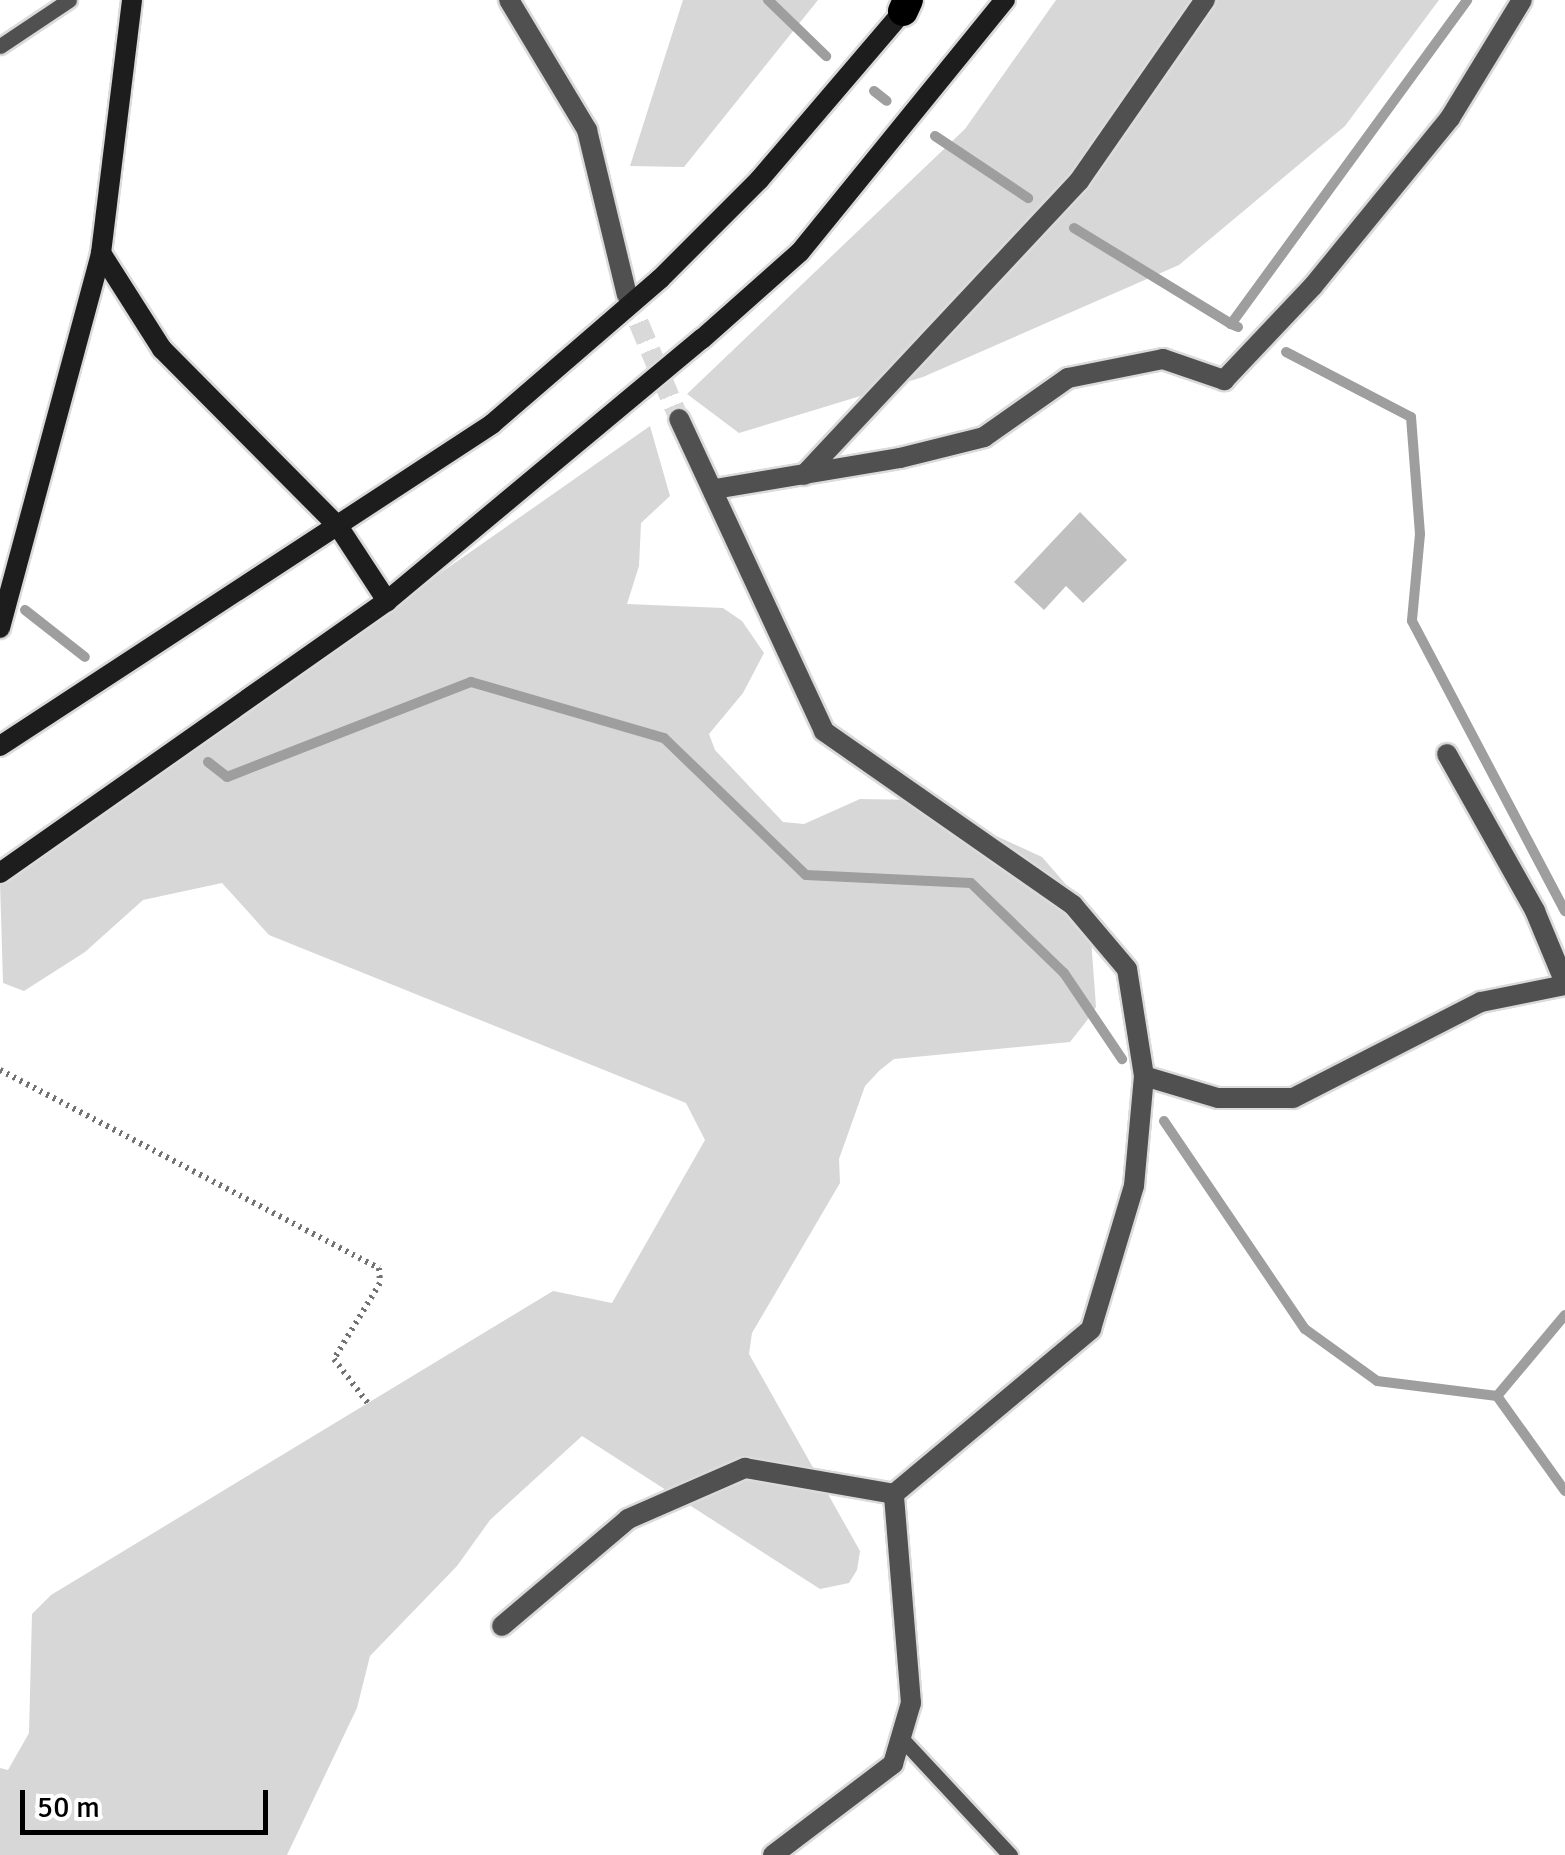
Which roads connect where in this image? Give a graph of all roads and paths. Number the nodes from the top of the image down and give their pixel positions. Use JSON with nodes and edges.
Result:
{"nodes":[{"id":1,"x":69,"y":0,"type":"edge"},
{"id":2,"x":132,"y":0,"type":"edge"},
{"id":3,"x":508,"y":0,"type":"edge"},
{"id":4,"x":1005,"y":0,"type":"edge"},
{"id":5,"x":1205,"y":0,"type":"edge"},
{"id":6,"x":1522,"y":0,"type":"edge"},
{"id":7,"x":908,"y":4,"type":"edge"},
{"id":8,"x":0,"y":46,"type":"edge"},
{"id":9,"x":101,"y":252,"type":"junction"},
{"id":10,"x":627,"y":294,"type":"tunnel mouth"},
{"id":11,"x":678,"y":419,"type":"tunnel mouth"},
{"id":12,"x":804,"y":475,"type":"junction"},
{"id":13,"x":715,"y":489,"type":"junction"},
{"id":14,"x":338,"y":526,"type":"junction"},
{"id":15,"x":386,"y":601,"type":"junction"},
{"id":16,"x":0,"y":628,"type":"edge"},
{"id":17,"x":0,"y":746,"type":"edge"},
{"id":18,"x":1447,"y":754,"type":"dead end"},
{"id":19,"x":0,"y":872,"type":"edge"},
{"id":20,"x":1565,"y":984,"type":"edge"},
{"id":21,"x":0,"y":1070,"type":"edge"},
{"id":22,"x":1144,"y":1076,"type":"junction"},
{"id":23,"x":370,"y":1406,"type":"dead end"},
{"id":24,"x":894,"y":1494,"type":"junction"},
{"id":25,"x":502,"y":1626,"type":"dead end"},
{"id":26,"x":901,"y":1738,"type":"junction"},
{"id":27,"x":774,"y":1855,"type":"edge"},
{"id":28,"x":1010,"y":1855,"type":"edge"}],
"edges":[{"from":1,"to":8,"type":"lane"},
{"from":2,"to":9,"type":"main road"},
{"from":3,"to":10,"type":"street"},
{"from":4,"to":15,"type":"main road"},
{"from":5,"to":12,"type":"street"},
{"from":6,"to":12,"type":"street"},
{"from":7,"to":14,"type":"main road"},
{"from":9,"to":14,"type":"main road"},
{"from":9,"to":16,"type":"main road"},
{"from":11,"to":13,"type":"street"},
{"from":12,"to":13,"type":"street"},
{"from":13,"to":22,"type":"street"},
{"from":14,"to":15,"type":"main road"},
{"from":14,"to":17,"type":"main road"},
{"from":15,"to":19,"type":"main road"},
{"from":18,"to":20,"type":"street"},
{"from":20,"to":22,"type":"street"},
{"from":21,"to":23,"type":"path"},
{"from":22,"to":24,"type":"street"},
{"from":24,"to":25,"type":"street"},
{"from":24,"to":26,"type":"street"},
{"from":26,"to":27,"type":"street"},
{"from":26,"to":28,"type":"lane"}]}
